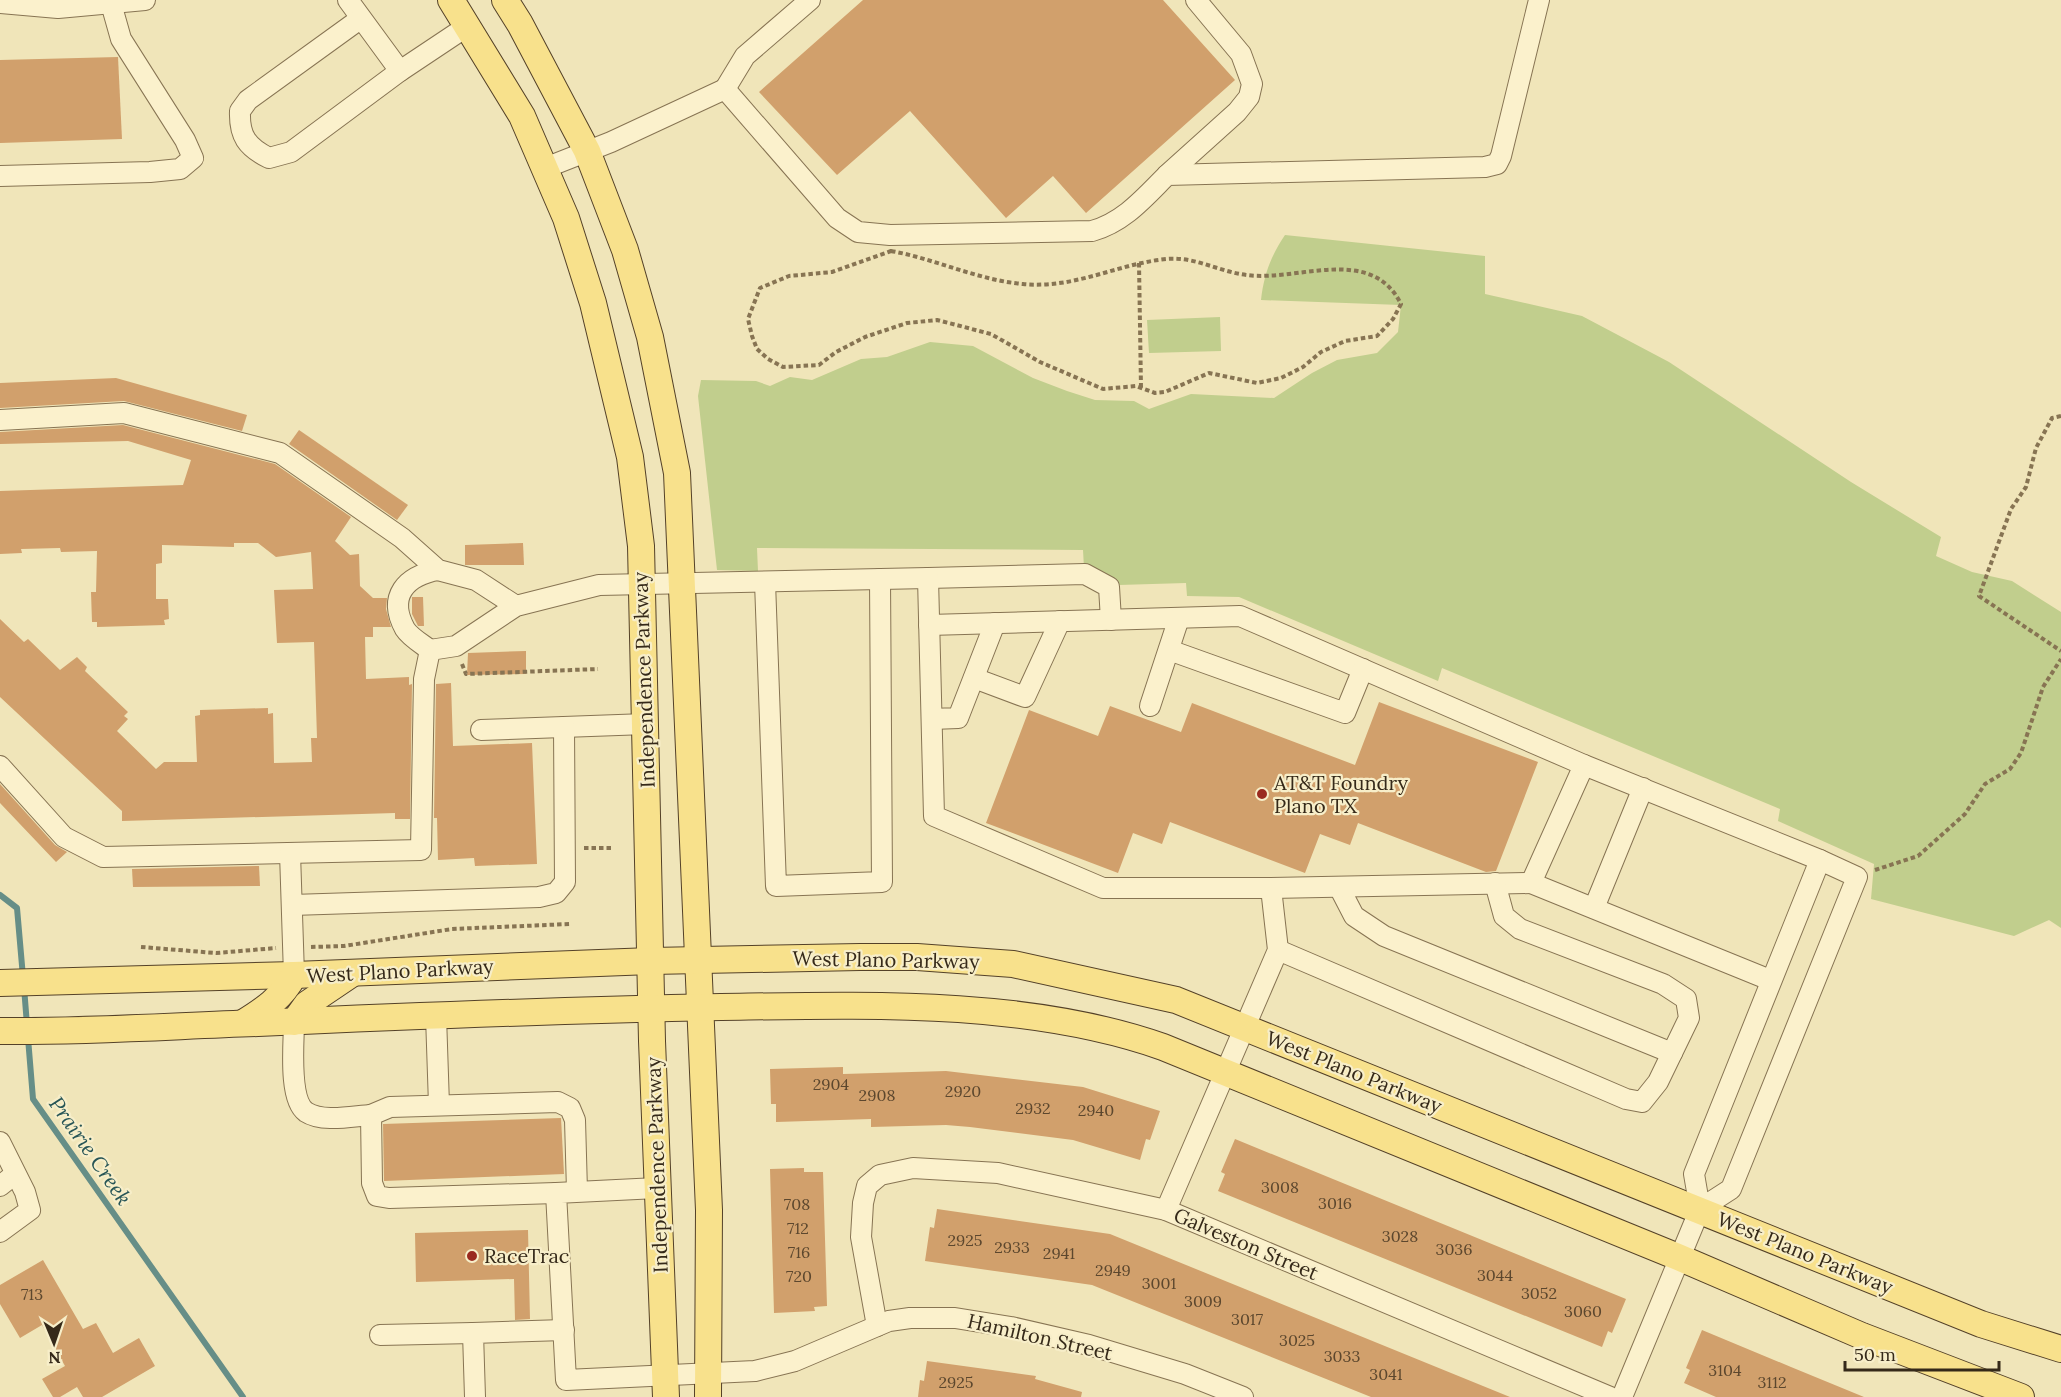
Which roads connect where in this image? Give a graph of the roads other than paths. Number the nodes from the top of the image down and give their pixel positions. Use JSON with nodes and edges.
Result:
{"nodes":[{"id":1,"x":145,"y":0,"type":"edge"},
{"id":2,"x":348,"y":0,"type":"edge"},
{"id":3,"x":451,"y":0,"type":"edge"},
{"id":4,"x":505,"y":0,"type":"edge"},
{"id":5,"x":810,"y":0,"type":"edge"},
{"id":6,"x":1196,"y":0,"type":"edge"},
{"id":7,"x":1539,"y":0,"type":"edge"},
{"id":8,"x":111,"y":1,"type":"edge"},
{"id":9,"x":0,"y":3,"type":"edge"},
{"id":10,"x":360,"y":19,"type":"junction"},
{"id":11,"x":469,"y":25,"type":"junction"},
{"id":12,"x":400,"y":71,"type":"junction"},
{"id":13,"x":725,"y":89,"type":"junction"},
{"id":14,"x":587,"y":151,"type":"junction"},
{"id":15,"x":545,"y":168,"type":"junction"},
{"id":16,"x":1167,"y":175,"type":"junction"},
{"id":17,"x":0,"y":176,"type":"edge"},
{"id":18,"x":0,"y":420,"type":"edge"},
{"id":19,"x":438,"y":570,"type":"junction"},
{"id":20,"x":928,"y":578,"type":"junction"},
{"id":21,"x":880,"y":579,"type":"junction"},
{"id":22,"x":476,"y":580,"type":"junction"},
{"id":23,"x":765,"y":582,"type":"junction"},
{"id":24,"x":682,"y":584,"type":"junction"},
{"id":25,"x":641,"y":585,"type":"junction"},
{"id":26,"x":516,"y":606,"type":"junction"},
{"id":27,"x":1179,"y":618,"type":"junction"},
{"id":28,"x":1112,"y":620,"type":"junction"},
{"id":29,"x":1060,"y":621,"type":"junction"},
{"id":30,"x":995,"y":623,"type":"junction"},
{"id":31,"x":929,"y":625,"type":"junction"},
{"id":32,"x":478,"y":631,"type":"junction"},
{"id":33,"x":430,"y":650,"type":"junction"},
{"id":34,"x":1168,"y":650,"type":"junction"},
{"id":35,"x":1363,"y":669,"type":"junction"},
{"id":36,"x":974,"y":678,"type":"junction"},
{"id":37,"x":1150,"y":706,"type":"dead end"},
{"id":38,"x":932,"y":719,"type":"junction"},
{"id":39,"x":646,"y":724,"type":"junction"},
{"id":40,"x":564,"y":727,"type":"junction"},
{"id":41,"x":481,"y":730,"type":"dead end"},
{"id":42,"x":1584,"y":765,"type":"junction"},
{"id":43,"x":0,"y":766,"type":"edge"},
{"id":44,"x":1643,"y":789,"type":"junction"},
{"id":45,"x":291,"y":853,"type":"junction"},
{"id":46,"x":1820,"y":860,"type":"junction"},
{"id":47,"x":1531,"y":882,"type":"junction"},
{"id":48,"x":1495,"y":883,"type":"junction"},
{"id":49,"x":1339,"y":887,"type":"junction"},
{"id":50,"x":1271,"y":888,"type":"junction"},
{"id":51,"x":292,"y":904,"type":"junction"},
{"id":52,"x":1594,"y":908,"type":"junction"},
{"id":53,"x":1278,"y":950,"type":"junction"},
{"id":54,"x":699,"y":960,"type":"junction"},
{"id":55,"x":651,"y":961,"type":"junction"},
{"id":56,"x":353,"y":973,"type":"junction"},
{"id":57,"x":294,"y":975,"type":"junction"},
{"id":58,"x":1770,"y":980,"type":"junction"},
{"id":59,"x":0,"y":983,"type":"edge"},
{"id":60,"x":700,"y":1008,"type":"junction"},
{"id":61,"x":651,"y":1009,"type":"junction"},
{"id":62,"x":436,"y":1016,"type":"junction"},
{"id":63,"x":294,"y":1022,"type":"junction"},
{"id":64,"x":243,"y":1023,"type":"junction"},
{"id":65,"x":1244,"y":1028,"type":"junction"},
{"id":66,"x":2,"y":1031,"type":"edge"},
{"id":67,"x":1672,"y":1053,"type":"junction"},
{"id":68,"x":1219,"y":1083,"type":"junction"},
{"id":69,"x":439,"y":1105,"type":"junction"},
{"id":70,"x":371,"y":1115,"type":"junction"},
{"id":71,"x":0,"y":1142,"type":"edge"},
{"id":72,"x":8,"y":1180,"type":"edge"},
{"id":73,"x":657,"y":1188,"type":"junction"},
{"id":74,"x":578,"y":1191,"type":"junction"},
{"id":75,"x":556,"y":1193,"type":"junction"},
{"id":76,"x":1700,"y":1209,"type":"junction"},
{"id":77,"x":1166,"y":1210,"type":"junction"},
{"id":78,"x":0,"y":1232,"type":"edge"},
{"id":79,"x":1674,"y":1268,"type":"junction"},
{"id":80,"x":877,"y":1326,"type":"junction"},
{"id":81,"x":564,"y":1330,"type":"junction"},
{"id":82,"x":473,"y":1333,"type":"junction"},
{"id":83,"x":380,"y":1335,"type":"dead end"},
{"id":84,"x":2061,"y":1349,"type":"edge"},
{"id":85,"x":716,"y":1382,"type":"edge"},
{"id":86,"x":665,"y":1387,"type":"edge"},
{"id":87,"x":566,"y":1389,"type":"edge"},
{"id":88,"x":476,"y":1397,"type":"edge"},
{"id":89,"x":1243,"y":1397,"type":"edge"},
{"id":90,"x":1610,"y":1397,"type":"edge"},
{"id":91,"x":1622,"y":1397,"type":"edge"},
{"id":92,"x":2021,"y":1397,"type":"edge"}],
"edges":[{"from":1,"to":8,"type":"street"},
{"from":2,"to":10,"type":"street"},
{"from":3,"to":11,"type":"main road","name":"Independence Parkway"},
{"from":4,"to":14,"type":"main road","name":"Independence Parkway"},
{"from":5,"to":13,"type":"street"},
{"from":6,"to":16,"type":"street"},
{"from":7,"to":16,"type":"street"},
{"from":8,"to":9,"type":"street"},
{"from":8,"to":17,"type":"street"},
{"from":10,"to":12,"type":"street"},
{"from":10,"to":12,"type":"street"},
{"from":11,"to":12,"type":"street"},
{"from":11,"to":15,"type":"main road","name":"Independence Parkway"},
{"from":13,"to":14,"type":"street"},
{"from":13,"to":16,"type":"street"},
{"from":14,"to":15,"type":"street"},
{"from":14,"to":24,"type":"main road","name":"Independence Parkway"},
{"from":15,"to":25,"type":"main road","name":"Independence Parkway"},
{"from":18,"to":19,"type":"street"},
{"from":19,"to":22,"type":"street"},
{"from":19,"to":33,"type":"street"},
{"from":20,"to":21,"type":"street"},
{"from":20,"to":28,"type":"street"},
{"from":20,"to":31,"type":"street"},
{"from":21,"to":23,"type":"street"},
{"from":21,"to":23,"type":"street"},
{"from":22,"to":26,"type":"street"},
{"from":22,"to":32,"type":"street"},
{"from":23,"to":24,"type":"street"},
{"from":24,"to":25,"type":"street"},
{"from":24,"to":54,"type":"main road","name":"Independence Parkway"},
{"from":25,"to":26,"type":"street"},
{"from":25,"to":39,"type":"main road","name":"Independence Parkway"},
{"from":26,"to":32,"type":"street"},
{"from":27,"to":28,"type":"street"},
{"from":27,"to":34,"type":"street"},
{"from":27,"to":35,"type":"street"},
{"from":28,"to":29,"type":"street"},
{"from":29,"to":30,"type":"street"},
{"from":29,"to":36,"type":"street"},
{"from":30,"to":31,"type":"street"},
{"from":30,"to":36,"type":"street"},
{"from":31,"to":38,"type":"street"},
{"from":32,"to":33,"type":"street"},
{"from":33,"to":45,"type":"street"},
{"from":34,"to":35,"type":"street"},
{"from":34,"to":37,"type":"street"},
{"from":35,"to":42,"type":"street"},
{"from":36,"to":38,"type":"street"},
{"from":38,"to":50,"type":"street"},
{"from":39,"to":40,"type":"street"},
{"from":39,"to":55,"type":"main road","name":"Independence Parkway"},
{"from":40,"to":41,"type":"street"},
{"from":40,"to":51,"type":"street"},
{"from":42,"to":44,"type":"street"},
{"from":42,"to":47,"type":"street"},
{"from":43,"to":45,"type":"street"},
{"from":44,"to":46,"type":"street"},
{"from":44,"to":52,"type":"street"},
{"from":45,"to":51,"type":"street"},
{"from":46,"to":58,"type":"street"},
{"from":46,"to":76,"type":"street"},
{"from":47,"to":48,"type":"street"},
{"from":47,"to":52,"type":"street"},
{"from":48,"to":49,"type":"street"},
{"from":48,"to":67,"type":"street"},
{"from":49,"to":50,"type":"street"},
{"from":49,"to":67,"type":"street"},
{"from":50,"to":53,"type":"street"},
{"from":51,"to":57,"type":"street"},
{"from":52,"to":58,"type":"street"},
{"from":53,"to":65,"type":"street"},
{"from":53,"to":67,"type":"street"},
{"from":54,"to":55,"type":"main road","name":"West Plano Parkway"},
{"from":54,"to":60,"type":"main road","name":"Independence Parkway"},
{"from":54,"to":65,"type":"main road","name":"West Plano Parkway"},
{"from":55,"to":56,"type":"main road","name":"West Plano Parkway"},
{"from":55,"to":61,"type":"main road","name":"Independence Parkway"},
{"from":56,"to":57,"type":"main road","name":"West Plano Parkway"},
{"from":56,"to":63,"type":"main road"},
{"from":57,"to":59,"type":"main road","name":"West Plano Parkway"},
{"from":57,"to":64,"type":"main road"},
{"from":58,"to":76,"type":"street"},
{"from":60,"to":61,"type":"main road"},
{"from":60,"to":68,"type":"main road"},
{"from":60,"to":85,"type":"main road","name":"Independence Parkway"},
{"from":61,"to":62,"type":"main road"},
{"from":61,"to":73,"type":"main road","name":"Independence Parkway"},
{"from":62,"to":63,"type":"main road"},
{"from":62,"to":69,"type":"street"},
{"from":63,"to":64,"type":"main road"},
{"from":63,"to":70,"type":"street"},
{"from":64,"to":66,"type":"main road"},
{"from":65,"to":68,"type":"street"},
{"from":65,"to":76,"type":"main road","name":"West Plano Parkway"},
{"from":68,"to":77,"type":"street"},
{"from":68,"to":79,"type":"main road"},
{"from":69,"to":70,"type":"street"},
{"from":69,"to":74,"type":"street"},
{"from":70,"to":75,"type":"street"},
{"from":71,"to":72,"type":"street"},
{"from":72,"to":78,"type":"street"},
{"from":73,"to":74,"type":"street"},
{"from":73,"to":86,"type":"main road","name":"Independence Parkway"},
{"from":74,"to":75,"type":"street"},
{"from":75,"to":81,"type":"street"},
{"from":76,"to":79,"type":"street"},
{"from":76,"to":84,"type":"main road","name":"West Plano Parkway"},
{"from":77,"to":80,"type":"street","name":"Galveston Street"},
{"from":77,"to":90,"type":"street","name":"Galveston Street"},
{"from":79,"to":91,"type":"street"},
{"from":79,"to":92,"type":"main road"},
{"from":80,"to":85,"type":"street","name":"Hamilton Street"},
{"from":80,"to":89,"type":"street","name":"Hamilton Street"},
{"from":81,"to":82,"type":"street"},
{"from":81,"to":87,"type":"street"},
{"from":82,"to":83,"type":"street"},
{"from":82,"to":88,"type":"street"},
{"from":85,"to":86,"type":"street","name":"Hamilton Street"},
{"from":86,"to":87,"type":"street","name":"Hamilton Street"}]}
